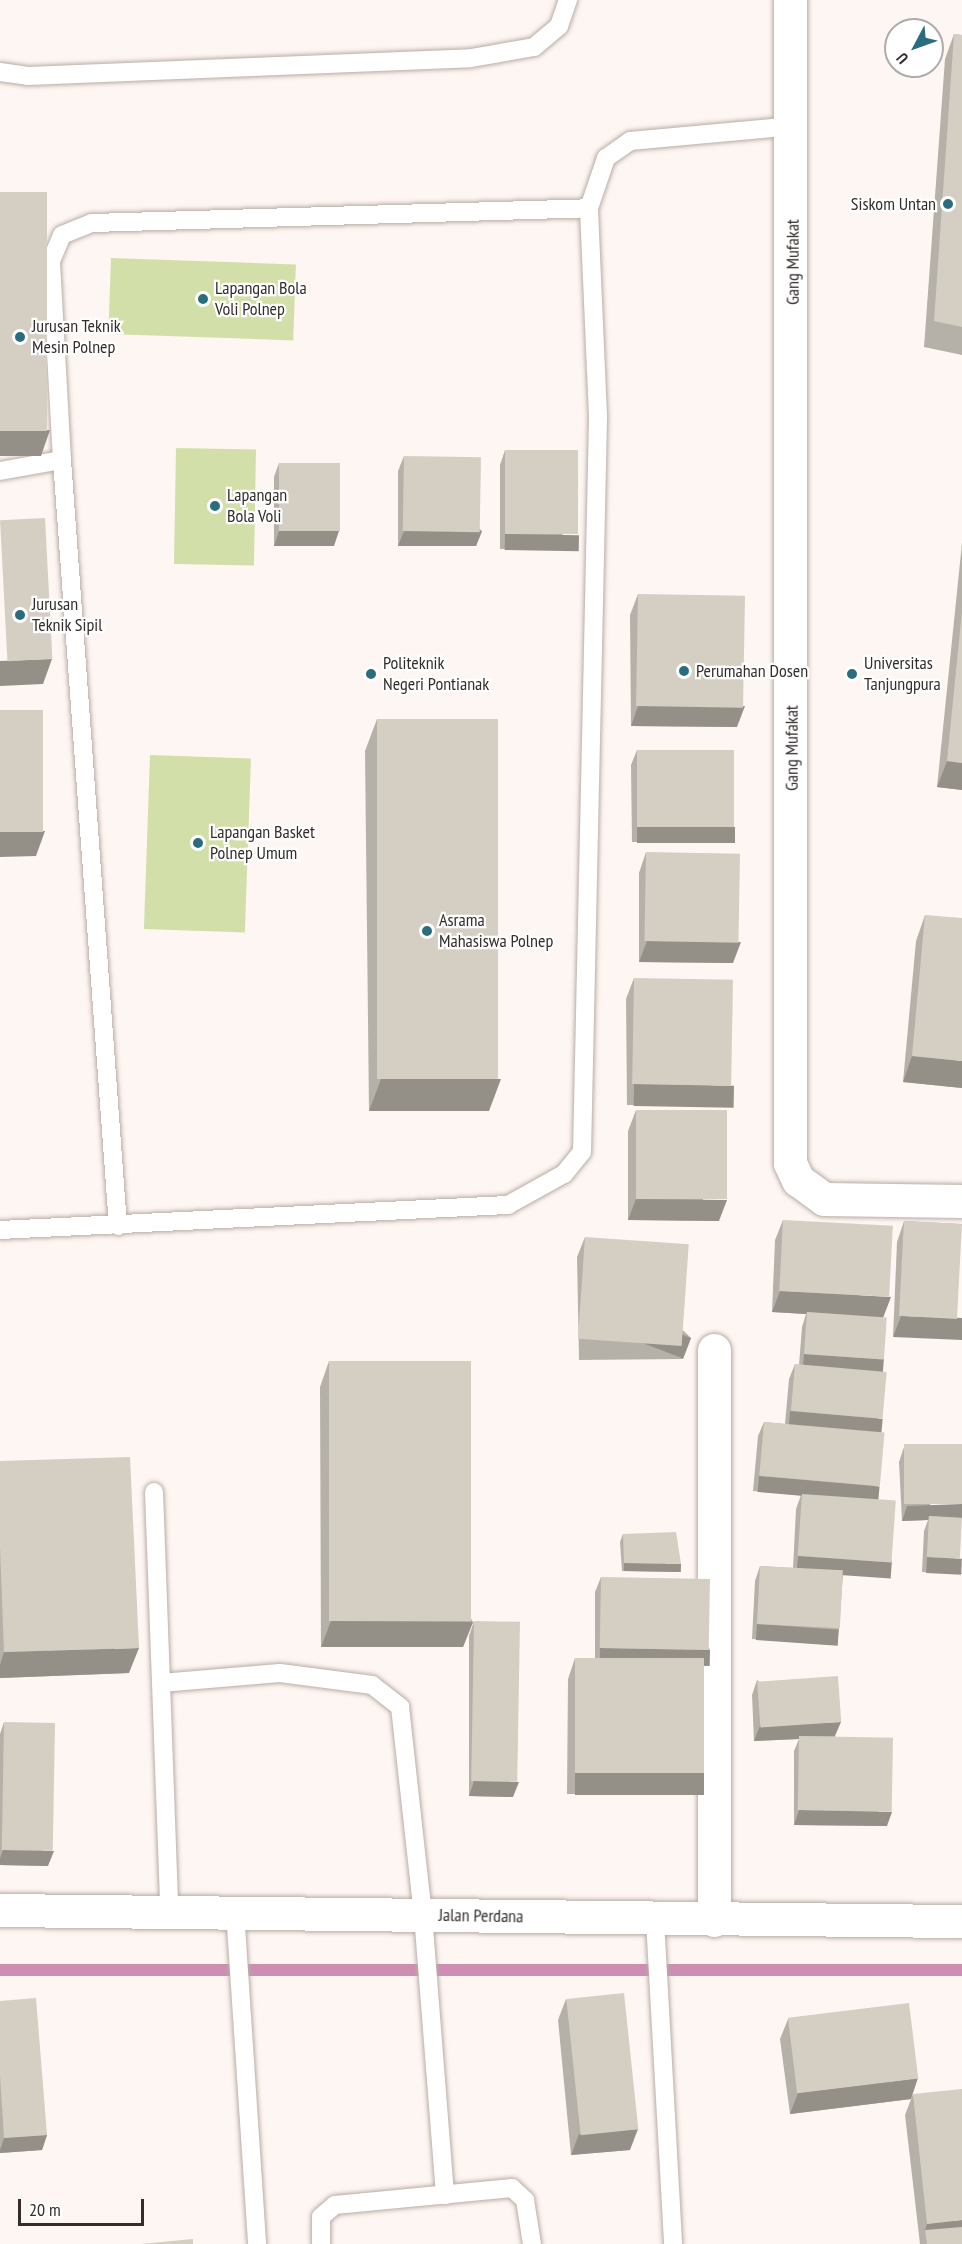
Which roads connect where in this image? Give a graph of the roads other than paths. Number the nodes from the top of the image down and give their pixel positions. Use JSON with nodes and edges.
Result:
{"nodes":[{"id":1,"x":568,"y":0,"type":"edge"},
{"id":2,"x":790,"y":0,"type":"edge"},
{"id":3,"x":0,"y":72,"type":"edge"},
{"id":4,"x":794,"y":126,"type":"junction"},
{"id":5,"x":589,"y":208,"type":"junction"},
{"id":6,"x":62,"y":460,"type":"junction"},
{"id":7,"x":0,"y":471,"type":"edge"},
{"id":8,"x":962,"y":1201,"type":"edge"},
{"id":9,"x":118,"y":1226,"type":"junction"},
{"id":10,"x":0,"y":1230,"type":"edge"},
{"id":11,"x":714,"y":1350,"type":"dead end"},
{"id":12,"x":154,"y":1492,"type":"dead end"},
{"id":13,"x":161,"y":1683,"type":"junction"},
{"id":14,"x":0,"y":1910,"type":"edge"},
{"id":15,"x":169,"y":1910,"type":"junction"},
{"id":16,"x":714,"y":1920,"type":"junction"},
{"id":17,"x":962,"y":1921,"type":"edge"},
{"id":18,"x":235,"y":1925,"type":"junction"},
{"id":19,"x":423,"y":1929,"type":"junction"},
{"id":20,"x":655,"y":1933,"type":"junction"},
{"id":21,"x":445,"y":2195,"type":"junction"},
{"id":22,"x":257,"y":2244,"type":"edge"},
{"id":23,"x":321,"y":2244,"type":"edge"},
{"id":24,"x":532,"y":2244,"type":"edge"},
{"id":25,"x":673,"y":2244,"type":"edge"}],
"edges":[{"from":1,"to":3,"type":"lane"},
{"from":2,"to":4,"type":"street","name":"Gang Mufakat"},
{"from":4,"to":5,"type":"lane"},
{"from":4,"to":8,"type":"street","name":"Gang Mufakat"},
{"from":5,"to":6,"type":"lane"},
{"from":5,"to":9,"type":"lane"},
{"from":6,"to":7,"type":"lane"},
{"from":6,"to":9,"type":"lane"},
{"from":9,"to":10,"type":"lane"},
{"from":11,"to":16,"type":"street"},
{"from":12,"to":13,"type":"lane"},
{"from":13,"to":15,"type":"lane"},
{"from":13,"to":19,"type":"lane"},
{"from":14,"to":15,"type":"street","name":"Jalan Perdana"},
{"from":15,"to":18,"type":"street","name":"Jalan Perdana"},
{"from":16,"to":17,"type":"street","name":"Jalan Perdana"},
{"from":16,"to":20,"type":"street","name":"Jalan Perdana"},
{"from":18,"to":19,"type":"street","name":"Jalan Perdana"},
{"from":18,"to":22,"type":"lane"},
{"from":19,"to":20,"type":"street","name":"Jalan Perdana"},
{"from":19,"to":21,"type":"lane"},
{"from":20,"to":25,"type":"lane"},
{"from":21,"to":23,"type":"lane"},
{"from":21,"to":24,"type":"lane"}]}
